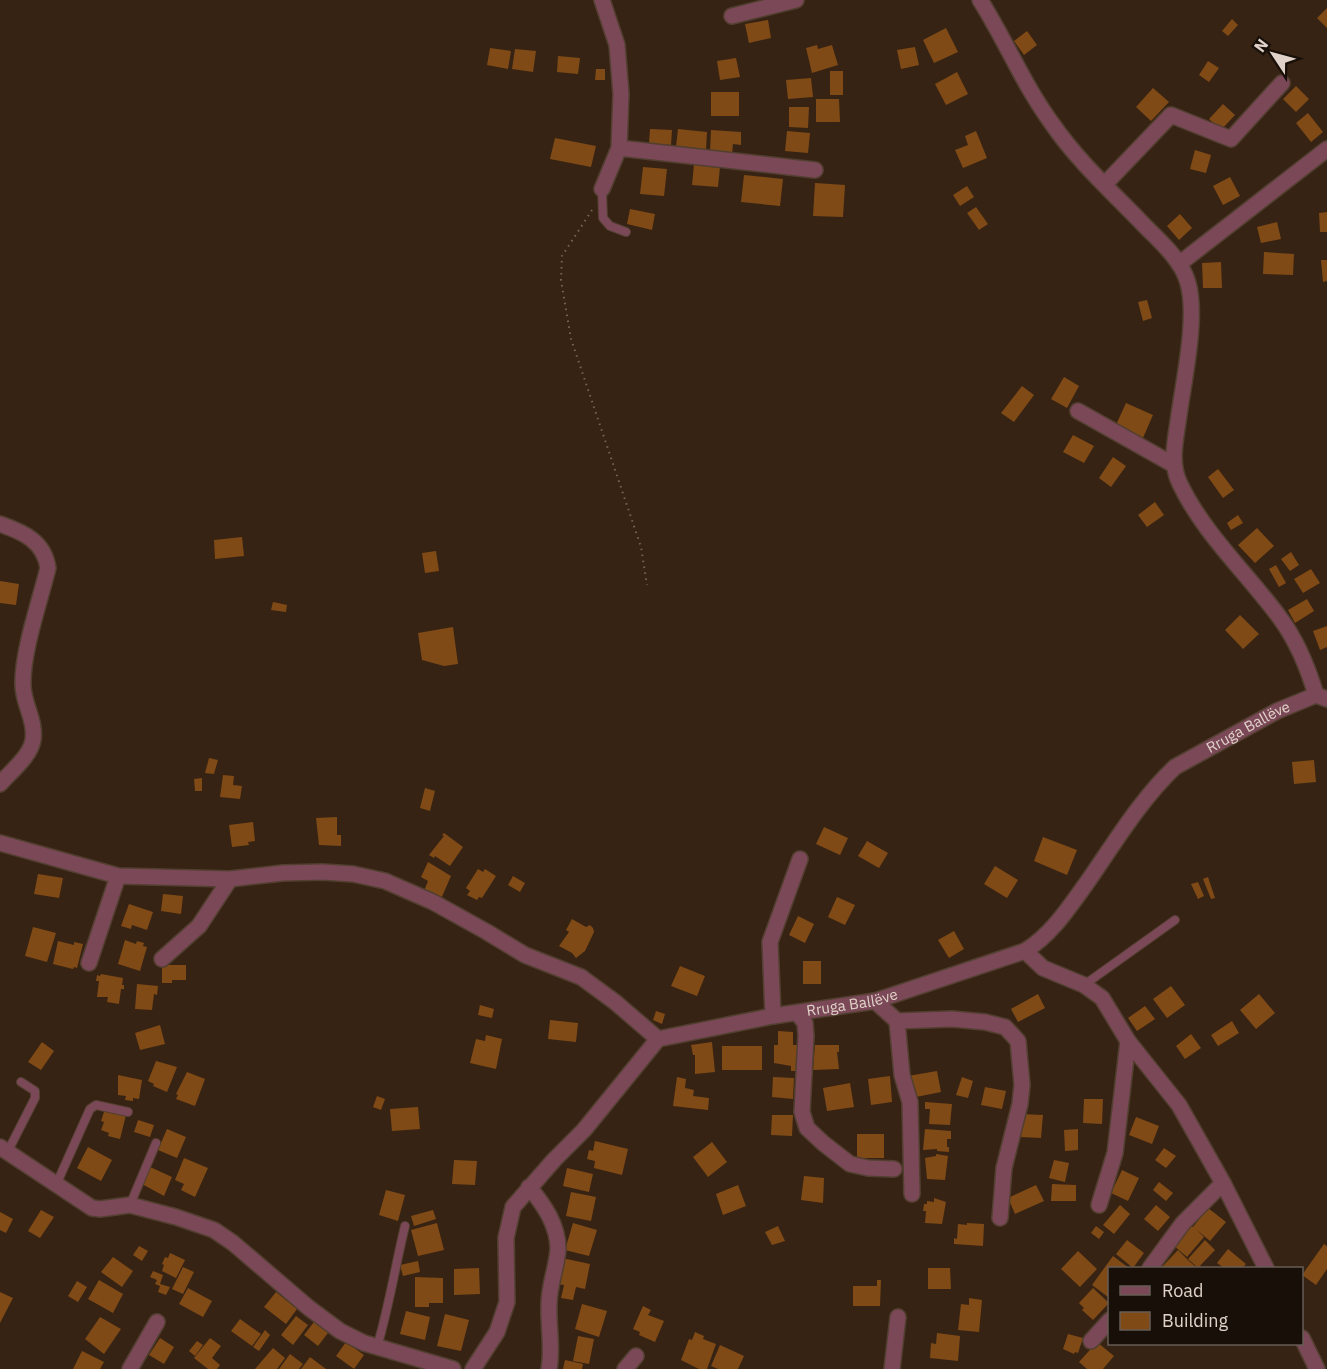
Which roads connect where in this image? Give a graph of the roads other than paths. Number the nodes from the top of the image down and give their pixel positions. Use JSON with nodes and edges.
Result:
{"nodes":[{"id":1,"x":602,"y":0,"type":"edge"},
{"id":2,"x":796,"y":0,"type":"edge"},
{"id":3,"x":980,"y":0,"type":"edge"},
{"id":4,"x":732,"y":16,"type":"dead end"},
{"id":5,"x":1282,"y":83,"type":"dead end"},
{"id":6,"x":619,"y":148,"type":"junction"},
{"id":7,"x":1327,"y":149,"type":"edge"},
{"id":8,"x":816,"y":170,"type":"dead end"},
{"id":9,"x":1105,"y":184,"type":"junction"},
{"id":10,"x":602,"y":189,"type":"joint"},
{"id":11,"x":626,"y":232,"type":"dead end"},
{"id":12,"x":1179,"y":264,"type":"junction"},
{"id":13,"x":1078,"y":411,"type":"dead end"},
{"id":14,"x":1174,"y":465,"type":"junction"},
{"id":15,"x":0,"y":524,"type":"edge"},
{"id":16,"x":1322,"y":697,"type":"edge"},
{"id":17,"x":0,"y":784,"type":"edge"},
{"id":18,"x":0,"y":843,"type":"edge"},
{"id":19,"x":800,"y":859,"type":"dead end"},
{"id":20,"x":118,"y":876,"type":"junction"},
{"id":21,"x":230,"y":879,"type":"junction"},
{"id":22,"x":1175,"y":920,"type":"dead end"},
{"id":23,"x":1025,"y":951,"type":"junction"},
{"id":24,"x":162,"y":959,"type":"dead end"},
{"id":25,"x":90,"y":963,"type":"dead end"},
{"id":26,"x":1084,"y":985,"type":"junction"},
{"id":27,"x":875,"y":1001,"type":"junction"},
{"id":28,"x":798,"y":1014,"type":"junction"},
{"id":29,"x":773,"y":1016,"type":"junction"},
{"id":30,"x":897,"y":1021,"type":"junction"},
{"id":31,"x":658,"y":1039,"type":"junction"},
{"id":32,"x":1128,"y":1041,"type":"junction"},
{"id":33,"x":21,"y":1082,"type":"dead end"},
{"id":34,"x":128,"y":1112,"type":"dead end"},
{"id":35,"x":156,"y":1143,"type":"dead end"},
{"id":36,"x":4,"y":1149,"type":"edge"},
{"id":37,"x":894,"y":1169,"type":"dead end"},
{"id":38,"x":1223,"y":1183,"type":"junction"},
{"id":39,"x":56,"y":1185,"type":"junction"},
{"id":40,"x":529,"y":1187,"type":"junction"},
{"id":41,"x":912,"y":1194,"type":"dead end"},
{"id":42,"x":130,"y":1205,"type":"junction"},
{"id":43,"x":1099,"y":1205,"type":"dead end"},
{"id":44,"x":1000,"y":1218,"type":"dead end"},
{"id":45,"x":405,"y":1226,"type":"dead end"},
{"id":46,"x":1151,"y":1267,"type":"edge"},
{"id":47,"x":1265,"y":1267,"type":"edge"},
{"id":48,"x":898,"y":1317,"type":"dead end"},
{"id":49,"x":157,"y":1322,"type":"dead end"},
{"id":50,"x":1108,"y":1322,"type":"edge"},
{"id":51,"x":1303,"y":1340,"type":"edge"},
{"id":52,"x":1091,"y":1341,"type":"dead end"},
{"id":53,"x":377,"y":1347,"type":"junction"},
{"id":54,"x":636,"y":1356,"type":"dead end"},
{"id":55,"x":130,"y":1369,"type":"edge"},
{"id":56,"x":453,"y":1369,"type":"edge"},
{"id":57,"x":473,"y":1369,"type":"edge"},
{"id":58,"x":549,"y":1369,"type":"edge"},
{"id":59,"x":625,"y":1369,"type":"edge"},
{"id":60,"x":892,"y":1369,"type":"edge"},
{"id":61,"x":1317,"y":1369,"type":"edge"}],
"edges":[{"from":1,"to":6,"type":"street"},
{"from":2,"to":4,"type":"street"},
{"from":3,"to":9,"type":"street"},
{"from":5,"to":9,"type":"street"},
{"from":6,"to":8,"type":"street"},
{"from":6,"to":10,"type":"street"},
{"from":7,"to":12,"type":"street"},
{"from":9,"to":12,"type":"street"},
{"from":10,"to":11,"type":"lane"},
{"from":12,"to":14,"type":"street"},
{"from":13,"to":14,"type":"street"},
{"from":14,"to":16,"type":"street"},
{"from":15,"to":17,"type":"street"},
{"from":16,"to":23,"type":"street","name":"Rruga Ballëve"},
{"from":18,"to":20,"type":"street"},
{"from":19,"to":29,"type":"street"},
{"from":20,"to":21,"type":"street"},
{"from":20,"to":25,"type":"street"},
{"from":21,"to":24,"type":"street"},
{"from":21,"to":31,"type":"street"},
{"from":22,"to":26,"type":"lane"},
{"from":23,"to":26,"type":"street"},
{"from":23,"to":27,"type":"street","name":"Rruga Ballëve"},
{"from":26,"to":32,"type":"street"},
{"from":27,"to":28,"type":"street","name":"Rruga Ballëve"},
{"from":27,"to":30,"type":"street"},
{"from":28,"to":29,"type":"street","name":"Rruga Ballëve"},
{"from":28,"to":37,"type":"street"},
{"from":29,"to":31,"type":"street","name":"Rruga Ballëve"},
{"from":30,"to":41,"type":"street"},
{"from":30,"to":44,"type":"street"},
{"from":31,"to":40,"type":"street"},
{"from":32,"to":38,"type":"street"},
{"from":32,"to":43,"type":"street"},
{"from":33,"to":36,"type":"lane"},
{"from":34,"to":39,"type":"lane"},
{"from":35,"to":42,"type":"lane"},
{"from":36,"to":39,"type":"street"},
{"from":38,"to":46,"type":"street"},
{"from":38,"to":47,"type":"street"},
{"from":39,"to":42,"type":"street"},
{"from":40,"to":57,"type":"street"},
{"from":40,"to":58,"type":"street"},
{"from":42,"to":53,"type":"street"},
{"from":45,"to":53,"type":"lane"},
{"from":48,"to":60,"type":"street"},
{"from":49,"to":55,"type":"street"},
{"from":50,"to":52,"type":"street"},
{"from":51,"to":61,"type":"street"},
{"from":53,"to":56,"type":"street"},
{"from":54,"to":59,"type":"street"}]}
